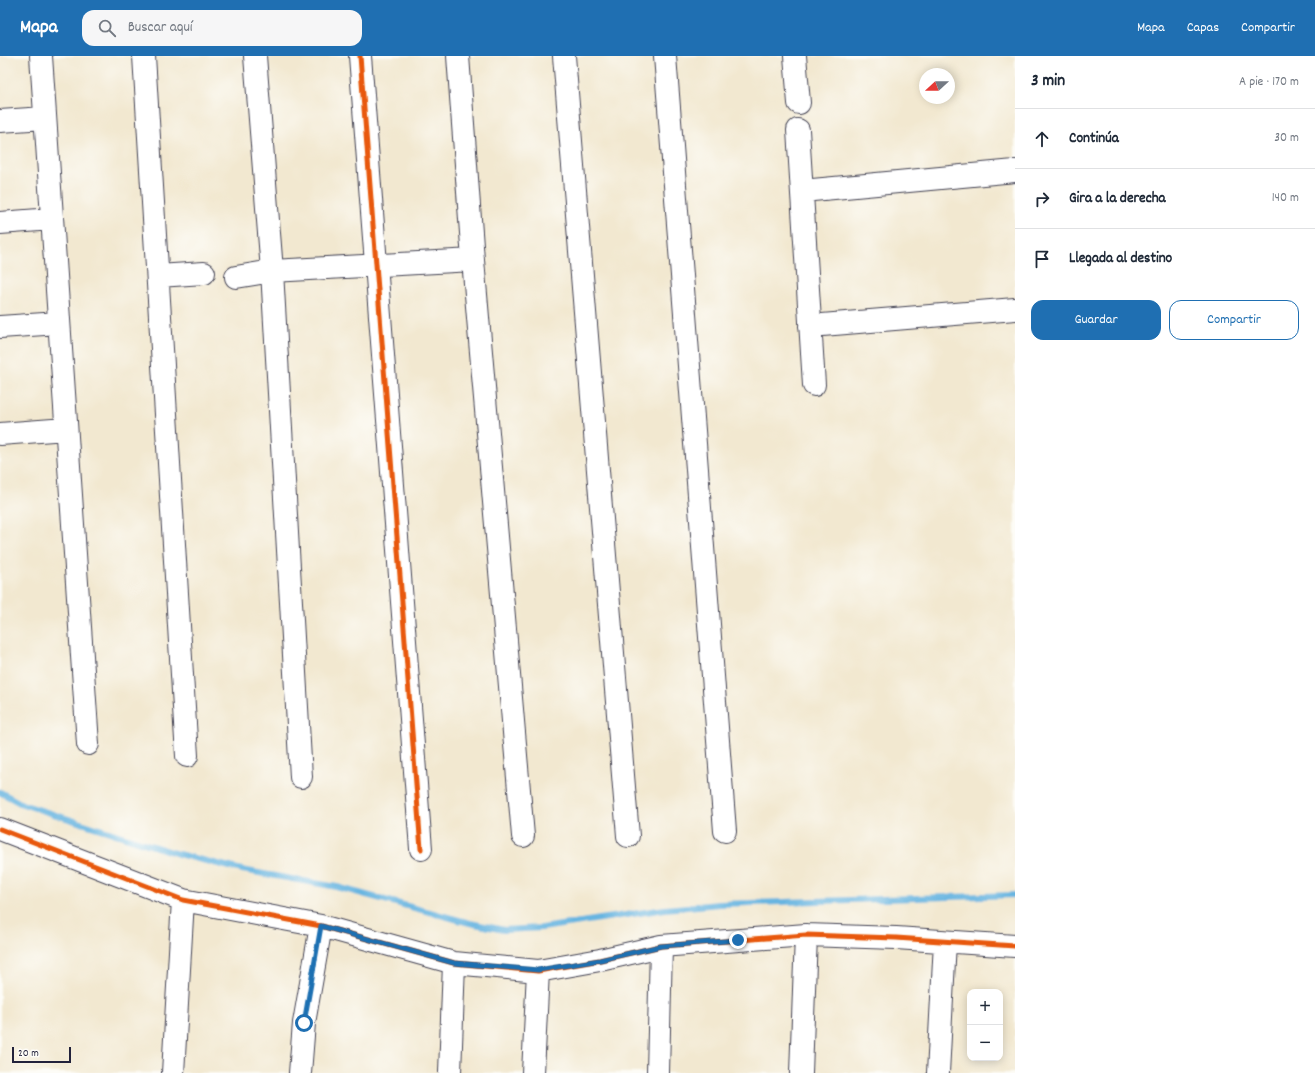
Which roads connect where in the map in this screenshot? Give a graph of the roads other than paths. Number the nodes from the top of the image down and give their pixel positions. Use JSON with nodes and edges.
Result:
{"nodes":[{"id":1,"x":41,"y":56,"type":"edge"},
{"id":2,"x":144,"y":56,"type":"edge"},
{"id":3,"x":256,"y":56,"type":"edge"},
{"id":4,"x":360,"y":56,"type":"edge"},
{"id":5,"x":458,"y":56,"type":"edge"},
{"id":6,"x":564,"y":56,"type":"edge"},
{"id":7,"x":665,"y":56,"type":"edge"},
{"id":8,"x":795,"y":56,"type":"edge"},
{"id":9,"x":799,"y":103,"type":"dead end"},
{"id":10,"x":45,"y":118,"type":"junction"},
{"id":11,"x":0,"y":121,"type":"edge"},
{"id":12,"x":798,"y":130,"type":"dead end"},
{"id":13,"x":1015,"y":171,"type":"edge"},
{"id":14,"x":802,"y":191,"type":"junction"},
{"id":15,"x":52,"y":219,"type":"junction"},
{"id":16,"x":0,"y":223,"type":"edge"},
{"id":17,"x":473,"y":260,"type":"junction"},
{"id":18,"x":376,"y":265,"type":"junction"},
{"id":19,"x":272,"y":271,"type":"junction"},
{"id":20,"x":204,"y":273,"type":"dead end"},
{"id":21,"x":158,"y":276,"type":"junction"},
{"id":22,"x":236,"y":277,"type":"dead end"},
{"id":23,"x":1015,"y":309,"type":"edge"},
{"id":24,"x":59,"y":324,"type":"junction"},
{"id":25,"x":810,"y":326,"type":"junction"},
{"id":26,"x":0,"y":327,"type":"edge"},
{"id":27,"x":814,"y":385,"type":"dead end"},
{"id":28,"x":66,"y":429,"type":"junction"},
{"id":29,"x":0,"y":434,"type":"edge"},
{"id":30,"x":88,"y":744,"type":"dead end"},
{"id":31,"x":188,"y":756,"type":"dead end"},
{"id":32,"x":301,"y":777,"type":"dead end"},
{"id":33,"x":0,"y":829,"type":"edge"},
{"id":34,"x":725,"y":831,"type":"dead end"},
{"id":35,"x":523,"y":836,"type":"dead end"},
{"id":36,"x":628,"y":836,"type":"dead end"},
{"id":37,"x":422,"y":849,"type":"dead end"},
{"id":38,"x":183,"y":900,"type":"junction"},
{"id":39,"x":321,"y":926,"type":"junction"},
{"id":40,"x":806,"y":936,"type":"junction"},
{"id":41,"x":945,"y":942,"type":"junction"},
{"id":42,"x":661,"y":946,"type":"junction"},
{"id":43,"x":1015,"y":946,"type":"edge"},
{"id":44,"x":454,"y":963,"type":"junction"},
{"id":45,"x":538,"y":970,"type":"junction"},
{"id":46,"x":173,"y":1073,"type":"edge"},
{"id":47,"x":300,"y":1073,"type":"edge"},
{"id":48,"x":450,"y":1073,"type":"edge"},
{"id":49,"x":533,"y":1073,"type":"edge"},
{"id":50,"x":658,"y":1073,"type":"edge"},
{"id":51,"x":801,"y":1073,"type":"edge"},
{"id":52,"x":938,"y":1073,"type":"edge"}],
"edges":[{"from":1,"to":10,"type":"street"},
{"from":2,"to":21,"type":"street"},
{"from":3,"to":19,"type":"street"},
{"from":4,"to":18,"type":"street"},
{"from":5,"to":17,"type":"street"},
{"from":6,"to":36,"type":"street"},
{"from":7,"to":34,"type":"street"},
{"from":8,"to":9,"type":"street"},
{"from":10,"to":11,"type":"street"},
{"from":10,"to":15,"type":"street"},
{"from":12,"to":14,"type":"street"},
{"from":13,"to":14,"type":"street"},
{"from":14,"to":25,"type":"street"},
{"from":15,"to":16,"type":"street"},
{"from":15,"to":24,"type":"street"},
{"from":17,"to":18,"type":"street"},
{"from":17,"to":35,"type":"street"},
{"from":18,"to":19,"type":"street"},
{"from":18,"to":37,"type":"street"},
{"from":19,"to":22,"type":"street"},
{"from":19,"to":32,"type":"street"},
{"from":20,"to":21,"type":"street"},
{"from":21,"to":31,"type":"street"},
{"from":23,"to":25,"type":"street"},
{"from":24,"to":26,"type":"street"},
{"from":24,"to":28,"type":"street"},
{"from":25,"to":27,"type":"street"},
{"from":28,"to":29,"type":"street"},
{"from":28,"to":30,"type":"street"},
{"from":33,"to":38,"type":"street"},
{"from":38,"to":39,"type":"street"},
{"from":38,"to":46,"type":"street"},
{"from":39,"to":44,"type":"street"},
{"from":39,"to":47,"type":"street"},
{"from":40,"to":41,"type":"street"},
{"from":40,"to":42,"type":"street"},
{"from":40,"to":51,"type":"street"},
{"from":41,"to":43,"type":"street"},
{"from":41,"to":52,"type":"street"},
{"from":42,"to":45,"type":"street"},
{"from":42,"to":50,"type":"street"},
{"from":44,"to":45,"type":"street"},
{"from":44,"to":48,"type":"street"},
{"from":45,"to":49,"type":"street"}]}
